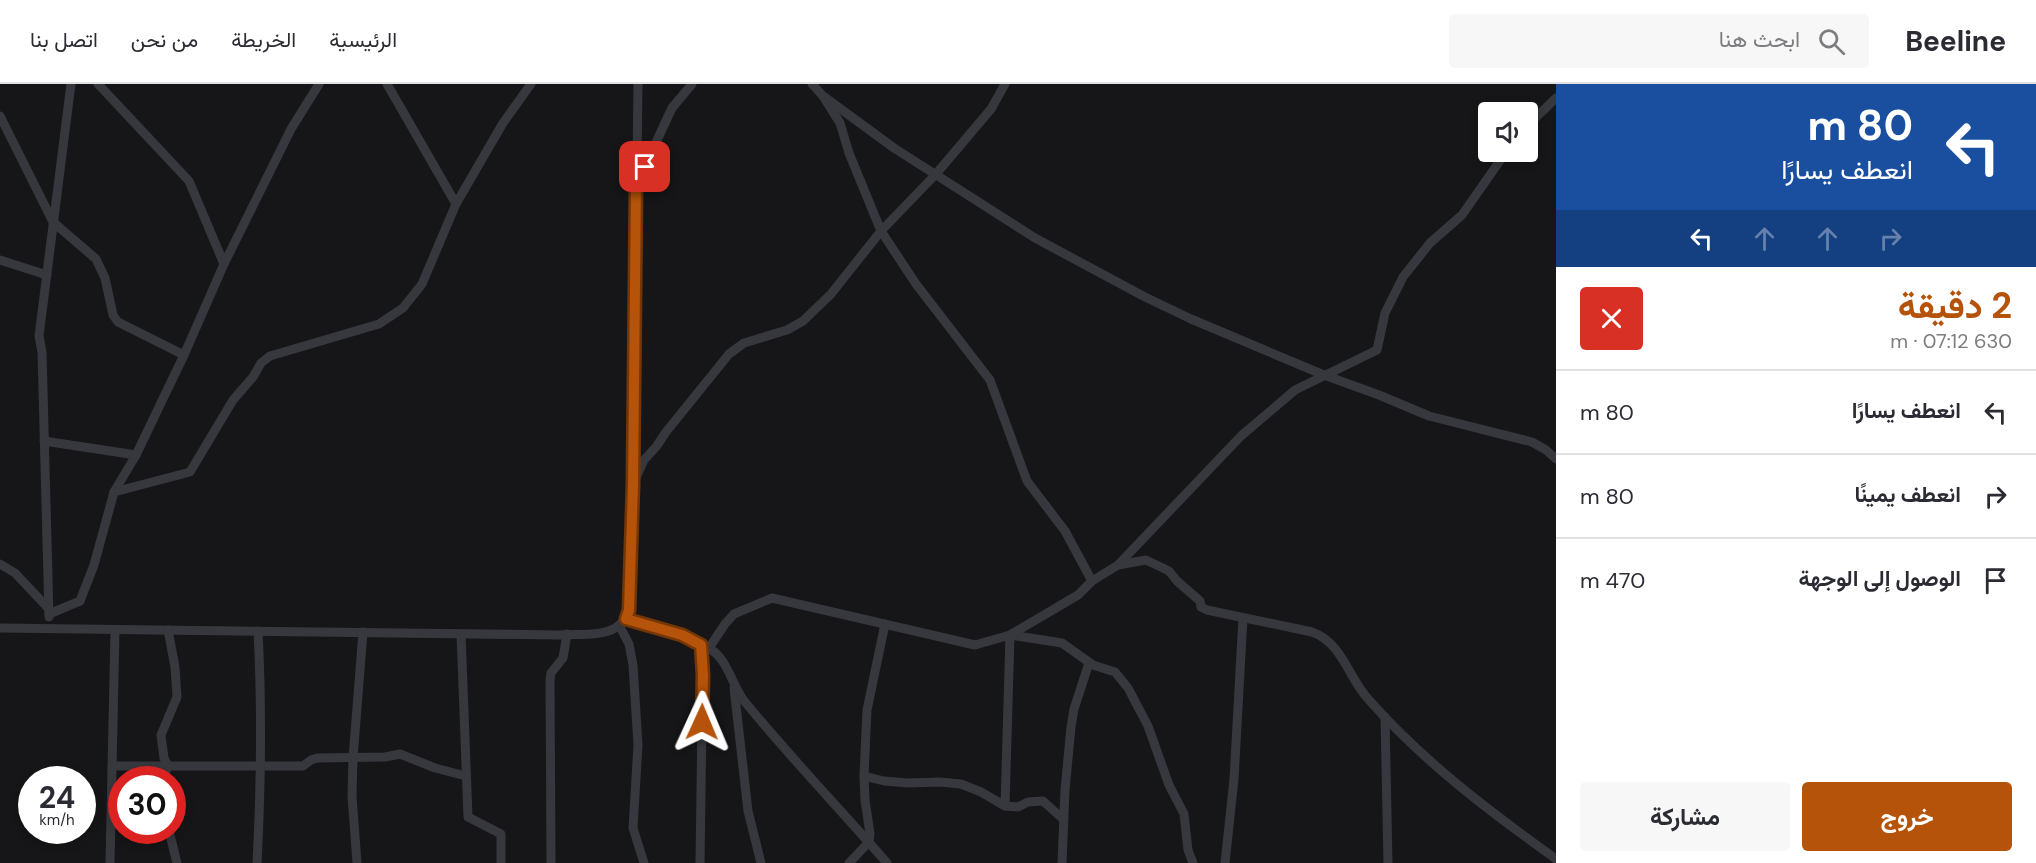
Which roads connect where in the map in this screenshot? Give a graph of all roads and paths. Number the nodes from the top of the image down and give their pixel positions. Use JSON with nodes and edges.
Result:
{"nodes":[{"id":1,"x":71,"y":84,"type":"edge"},
{"id":2,"x":99,"y":84,"type":"edge"},
{"id":3,"x":319,"y":84,"type":"edge"},
{"id":4,"x":387,"y":84,"type":"edge"},
{"id":5,"x":531,"y":84,"type":"edge"},
{"id":6,"x":638,"y":84,"type":"edge"},
{"id":7,"x":692,"y":84,"type":"edge"},
{"id":8,"x":812,"y":84,"type":"edge"},
{"id":9,"x":1005,"y":84,"type":"edge"},
{"id":10,"x":824,"y":96,"type":"junction"},
{"id":11,"x":1556,"y":98,"type":"edge"},
{"id":12,"x":1538,"y":115,"type":"edge"},
{"id":13,"x":0,"y":116,"type":"edge"},
{"id":14,"x":1499,"y":162,"type":"edge"},
{"id":15,"x":936,"y":174,"type":"junction"},
{"id":16,"x":636,"y":186,"type":"junction"},
{"id":17,"x":456,"y":204,"type":"junction"},
{"id":18,"x":53,"y":222,"type":"junction"},
{"id":19,"x":881,"y":231,"type":"junction"},
{"id":20,"x":0,"y":260,"type":"edge"},
{"id":21,"x":224,"y":264,"type":"junction"},
{"id":22,"x":47,"y":275,"type":"junction"},
{"id":23,"x":184,"y":356,"type":"junction"},
{"id":24,"x":1324,"y":375,"type":"junction"},
{"id":25,"x":44,"y":441,"type":"junction"},
{"id":26,"x":135,"y":455,"type":"junction"},
{"id":27,"x":1556,"y":459,"type":"edge"},
{"id":28,"x":633,"y":485,"type":"junction"},
{"id":29,"x":114,"y":492,"type":"junction"},
{"id":30,"x":0,"y":564,"type":"edge"},
{"id":31,"x":1118,"y":565,"type":"junction"},
{"id":32,"x":1092,"y":581,"type":"junction"},
{"id":33,"x":49,"y":612,"type":"junction"},
{"id":34,"x":1243,"y":618,"type":"junction"},
{"id":35,"x":623,"y":623,"type":"junction"},
{"id":36,"x":885,"y":624,"type":"junction"},
{"id":37,"x":0,"y":628,"type":"edge"},
{"id":38,"x":49,"y":629,"type":"junction"},
{"id":39,"x":115,"y":630,"type":"junction"},
{"id":40,"x":168,"y":630,"type":"junction"},
{"id":41,"x":258,"y":631,"type":"junction"},
{"id":42,"x":363,"y":632,"type":"junction"},
{"id":43,"x":461,"y":634,"type":"junction"},
{"id":44,"x":567,"y":634,"type":"junction"},
{"id":45,"x":1010,"y":635,"type":"junction"},
{"id":46,"x":705,"y":646,"type":"junction"},
{"id":47,"x":1089,"y":663,"type":"junction"},
{"id":48,"x":734,"y":684,"type":"junction"},
{"id":49,"x":1385,"y":717,"type":"junction"},
{"id":50,"x":353,"y":758,"type":"junction"},
{"id":51,"x":112,"y":766,"type":"edge"},
{"id":52,"x":168,"y":766,"type":"edge"},
{"id":53,"x":186,"y":766,"type":"edge"},
{"id":54,"x":261,"y":766,"type":"junction"},
{"id":55,"x":466,"y":776,"type":"junction"},
{"id":56,"x":864,"y":776,"type":"junction"},
{"id":57,"x":1005,"y":806,"type":"junction"},
{"id":58,"x":1063,"y":819,"type":"junction"},
{"id":59,"x":868,"y":842,"type":"junction"},
{"id":60,"x":110,"y":844,"type":"edge"},
{"id":61,"x":172,"y":844,"type":"edge"},
{"id":62,"x":1556,"y":859,"type":"edge"},
{"id":63,"x":110,"y":863,"type":"edge"},
{"id":64,"x":177,"y":863,"type":"edge"},
{"id":65,"x":257,"y":863,"type":"edge"},
{"id":66,"x":357,"y":863,"type":"edge"},
{"id":67,"x":501,"y":863,"type":"edge"},
{"id":68,"x":551,"y":863,"type":"edge"},
{"id":69,"x":644,"y":863,"type":"edge"},
{"id":70,"x":700,"y":863,"type":"edge"},
{"id":71,"x":761,"y":863,"type":"edge"},
{"id":72,"x":849,"y":863,"type":"edge"},
{"id":73,"x":887,"y":863,"type":"edge"},
{"id":74,"x":1062,"y":863,"type":"edge"},
{"id":75,"x":1192,"y":863,"type":"edge"},
{"id":76,"x":1225,"y":863,"type":"edge"},
{"id":77,"x":1388,"y":863,"type":"edge"}],
"edges":[{"from":1,"to":18,"type":"street"},
{"from":2,"to":21,"type":"street"},
{"from":3,"to":21,"type":"street"},
{"from":4,"to":17,"type":"street"},
{"from":5,"to":17,"type":"street"},
{"from":6,"to":16,"type":"street"},
{"from":7,"to":16,"type":"street"},
{"from":8,"to":10,"type":"street"},
{"from":9,"to":15,"type":"street"},
{"from":10,"to":15,"type":"street"},
{"from":10,"to":19,"type":"street"},
{"from":11,"to":12,"type":"street"},
{"from":13,"to":18,"type":"street"},
{"from":14,"to":24,"type":"street"},
{"from":15,"to":19,"type":"street"},
{"from":15,"to":24,"type":"street"},
{"from":16,"to":28,"type":"street"},
{"from":17,"to":29,"type":"street"},
{"from":18,"to":22,"type":"street"},
{"from":18,"to":23,"type":"street"},
{"from":19,"to":28,"type":"street"},
{"from":19,"to":32,"type":"street"},
{"from":20,"to":22,"type":"street"},
{"from":21,"to":23,"type":"street"},
{"from":22,"to":25,"type":"street"},
{"from":23,"to":26,"type":"street"},
{"from":24,"to":27,"type":"street"},
{"from":24,"to":31,"type":"street"},
{"from":25,"to":26,"type":"street"},
{"from":25,"to":33,"type":"street"},
{"from":26,"to":29,"type":"street"},
{"from":28,"to":35,"type":"street"},
{"from":29,"to":33,"type":"street"},
{"from":30,"to":33,"type":"street"},
{"from":31,"to":32,"type":"street"},
{"from":31,"to":34,"type":"street"},
{"from":32,"to":45,"type":"street"},
{"from":33,"to":38,"type":"street"},
{"from":34,"to":49,"type":"street"},
{"from":34,"to":76,"type":"street"},
{"from":35,"to":44,"type":"street"},
{"from":35,"to":46,"type":"street"},
{"from":35,"to":69,"type":"street"},
{"from":36,"to":45,"type":"street"},
{"from":36,"to":46,"type":"street"},
{"from":36,"to":56,"type":"street"},
{"from":37,"to":38,"type":"street"},
{"from":38,"to":39,"type":"street"},
{"from":39,"to":40,"type":"street"},
{"from":39,"to":51,"type":"street"},
{"from":40,"to":41,"type":"street"},
{"from":40,"to":52,"type":"street"},
{"from":41,"to":42,"type":"street"},
{"from":41,"to":54,"type":"street"},
{"from":42,"to":43,"type":"street"},
{"from":42,"to":50,"type":"street"},
{"from":43,"to":44,"type":"street"},
{"from":43,"to":55,"type":"street"},
{"from":44,"to":68,"type":"street"},
{"from":45,"to":47,"type":"street"},
{"from":45,"to":57,"type":"street"},
{"from":46,"to":48,"type":"street"},
{"from":46,"to":70,"type":"street"},
{"from":47,"to":58,"type":"street"},
{"from":47,"to":75,"type":"street"},
{"from":48,"to":59,"type":"street"},
{"from":48,"to":71,"type":"street"},
{"from":49,"to":62,"type":"street"},
{"from":49,"to":77,"type":"street"},
{"from":50,"to":54,"type":"street"},
{"from":50,"to":55,"type":"street"},
{"from":50,"to":66,"type":"street"},
{"from":53,"to":54,"type":"street"},
{"from":54,"to":65,"type":"street"},
{"from":55,"to":67,"type":"street"},
{"from":56,"to":57,"type":"street"},
{"from":56,"to":59,"type":"street"},
{"from":57,"to":58,"type":"street"},
{"from":58,"to":74,"type":"street"},
{"from":59,"to":72,"type":"street"},
{"from":59,"to":73,"type":"street"},
{"from":60,"to":63,"type":"street"},
{"from":61,"to":64,"type":"street"}]}
